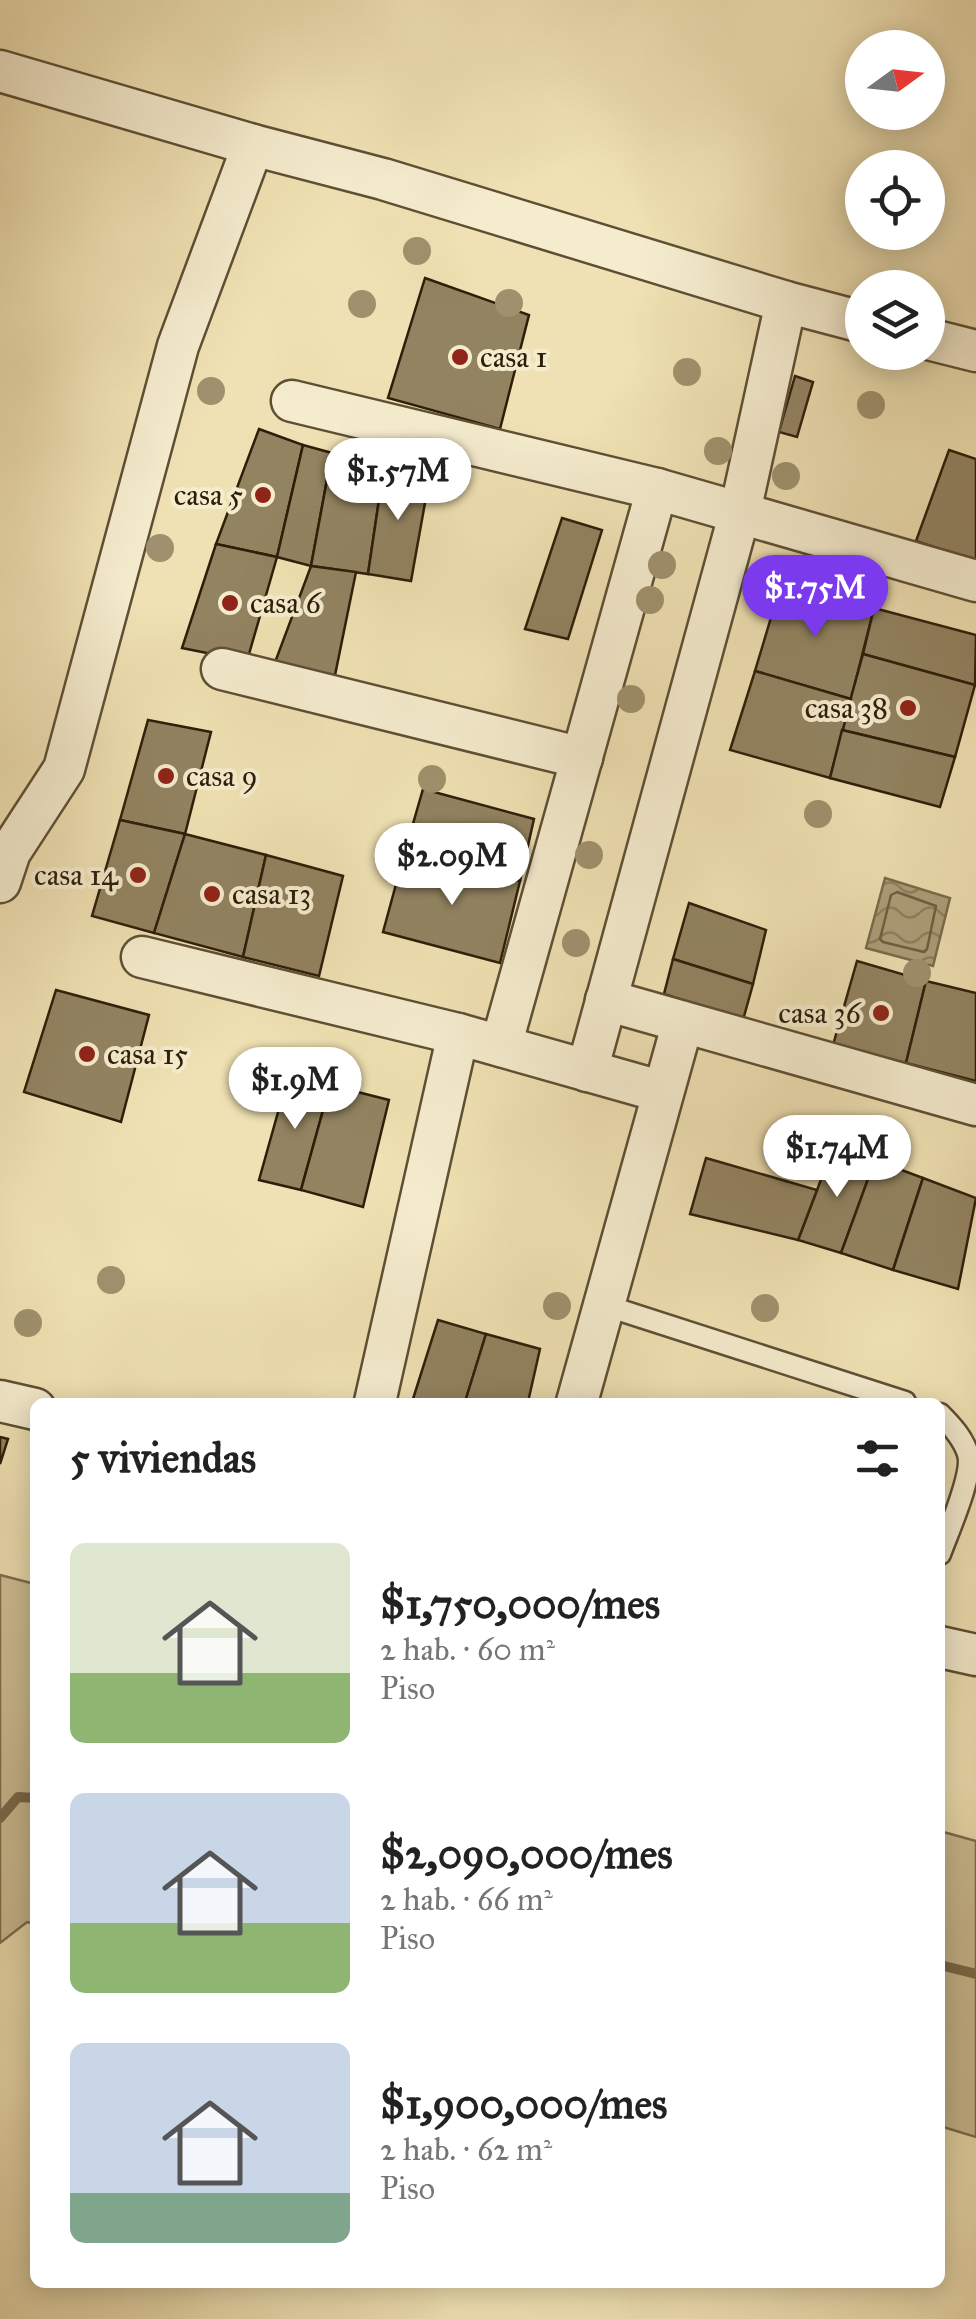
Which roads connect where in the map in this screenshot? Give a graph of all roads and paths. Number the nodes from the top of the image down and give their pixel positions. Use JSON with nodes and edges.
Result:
{"nodes":[{"id":1,"x":0,"y":71,"type":"edge"},
{"id":2,"x":253,"y":145,"type":"junction"},
{"id":3,"x":786,"y":302,"type":"junction"},
{"id":4,"x":845,"y":318,"type":"edge"},
{"id":5,"x":945,"y":344,"type":"edge"},
{"id":6,"x":976,"y":352,"type":"edge"},
{"id":7,"x":292,"y":401,"type":"dead end"},
{"id":8,"x":657,"y":489,"type":"junction"},
{"id":9,"x":740,"y":512,"type":"junction"},
{"id":10,"x":976,"y":581,"type":"edge"},
{"id":11,"x":222,"y":668,"type":"dead end"},
{"id":12,"x":582,"y":758,"type":"junction"},
{"id":13,"x":0,"y":882,"type":"edge"},
{"id":14,"x":142,"y":957,"type":"dead end"},
{"id":15,"x":606,"y":1000,"type":"junction"},
{"id":16,"x":683,"y":1022,"type":"junction"},
{"id":17,"x":458,"y":1034,"type":"junction"},
{"id":18,"x":501,"y":1046,"type":"junction"},
{"id":19,"x":586,"y":1070,"type":"junction"},
{"id":20,"x":663,"y":1092,"type":"junction"},
{"id":21,"x":976,"y":1105,"type":"edge"},
{"id":22,"x":604,"y":1305,"type":"junction"},
{"id":23,"x":376,"y":1398,"type":"edge"},
{"id":24,"x":578,"y":1398,"type":"edge"},
{"id":25,"x":893,"y":1398,"type":"edge"},
{"id":26,"x":0,"y":1401,"type":"edge"},
{"id":27,"x":30,"y":1408,"type":"edge"},
{"id":28,"x":945,"y":1420,"type":"edge"},
{"id":29,"x":945,"y":1539,"type":"edge"},
{"id":30,"x":945,"y":1648,"type":"edge"},
{"id":31,"x":976,"y":1655,"type":"edge"}],
"edges":[{"from":1,"to":2,"type":"street"},
{"from":2,"to":3,"type":"street"},
{"from":2,"to":13,"type":"street"},
{"from":3,"to":4,"type":"street"},
{"from":3,"to":9,"type":"street"},
{"from":5,"to":6,"type":"street"},
{"from":7,"to":8,"type":"street"},
{"from":8,"to":9,"type":"street"},
{"from":8,"to":12,"type":"street"},
{"from":9,"to":10,"type":"street"},
{"from":9,"to":15,"type":"street"},
{"from":11,"to":12,"type":"street"},
{"from":12,"to":18,"type":"street"},
{"from":14,"to":17,"type":"street"},
{"from":15,"to":16,"type":"street"},
{"from":15,"to":19,"type":"street"},
{"from":16,"to":20,"type":"street"},
{"from":16,"to":21,"type":"street"},
{"from":17,"to":18,"type":"street"},
{"from":17,"to":23,"type":"street"},
{"from":18,"to":19,"type":"street"},
{"from":19,"to":20,"type":"street"},
{"from":20,"to":22,"type":"street"},
{"from":22,"to":24,"type":"street"},
{"from":22,"to":25,"type":"lane"},
{"from":26,"to":27,"type":"street"},
{"from":28,"to":29,"type":"lane"},
{"from":30,"to":31,"type":"street"}]}
